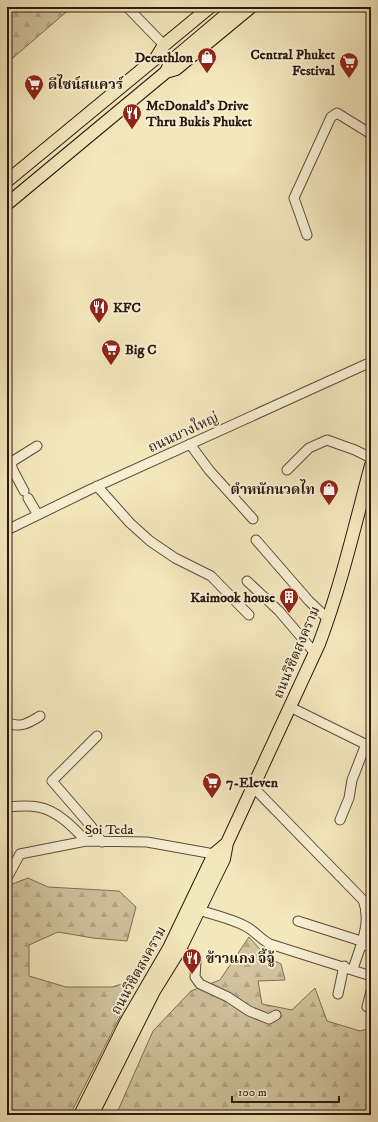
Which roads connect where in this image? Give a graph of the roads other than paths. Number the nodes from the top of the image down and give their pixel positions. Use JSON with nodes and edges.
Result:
{"nodes":[{"id":1,"x":127,"y":7,"type":"edge"},
{"id":2,"x":210,"y":7,"type":"edge"},
{"id":3,"x":225,"y":7,"type":"edge"},
{"id":4,"x":235,"y":7,"type":"edge"},
{"id":5,"x":251,"y":7,"type":"edge"},
{"id":6,"x":164,"y":45,"type":"junction"},
{"id":7,"x":156,"y":58,"type":"junction"},
{"id":8,"x":166,"y":72,"type":"junction"},
{"id":9,"x":371,"y":134,"type":"edge"},
{"id":10,"x":7,"y":181,"type":"edge"},
{"id":11,"x":7,"y":204,"type":"edge"},
{"id":12,"x":307,"y":235,"type":"dead end"},
{"id":13,"x":371,"y":362,"type":"edge"},
{"id":14,"x":190,"y":444,"type":"junction"},
{"id":15,"x":37,"y":446,"type":"dead end"},
{"id":16,"x":371,"y":458,"type":"edge"},
{"id":17,"x":371,"y":465,"type":"edge"},
{"id":18,"x":287,"y":470,"type":"dead end"},
{"id":19,"x":97,"y":486,"type":"junction"},
{"id":20,"x":38,"y":515,"type":"junction"},
{"id":21,"x":253,"y":519,"type":"dead end"},
{"id":22,"x":7,"y":530,"type":"edge"},
{"id":23,"x":256,"y":540,"type":"dead end"},
{"id":24,"x":247,"y":581,"type":"dead end"},
{"id":25,"x":249,"y":615,"type":"dead end"},
{"id":26,"x":328,"y":619,"type":"junction"},
{"id":27,"x":314,"y":652,"type":"junction"},
{"id":28,"x":290,"y":707,"type":"junction"},
{"id":29,"x":40,"y":716,"type":"dead end"},
{"id":30,"x":7,"y":722,"type":"edge"},
{"id":31,"x":97,"y":736,"type":"dead end"},
{"id":32,"x":368,"y":745,"type":"edge"},
{"id":33,"x":253,"y":787,"type":"junction"},
{"id":34,"x":7,"y":807,"type":"edge"},
{"id":35,"x":340,"y":820,"type":"dead end"},
{"id":36,"x":86,"y":841,"type":"junction"},
{"id":37,"x":102,"y":842,"type":"junction"},
{"id":38,"x":219,"y":856,"type":"junction"},
{"id":39,"x":7,"y":878,"type":"edge"},
{"id":40,"x":199,"y":910,"type":"junction"},
{"id":41,"x":298,"y":921,"type":"dead end"},
{"id":42,"x":361,"y":942,"type":"junction"},
{"id":43,"x":371,"y":947,"type":"edge"},
{"id":44,"x":180,"y":949,"type":"junction"},
{"id":45,"x":348,"y":968,"type":"junction"},
{"id":46,"x":371,"y":976,"type":"edge"},
{"id":47,"x":371,"y":991,"type":"edge"},
{"id":48,"x":338,"y":994,"type":"dead end"},
{"id":49,"x":367,"y":1007,"type":"dead end"},
{"id":50,"x":276,"y":1015,"type":"dead end"},
{"id":51,"x":80,"y":1115,"type":"edge"},
{"id":52,"x":92,"y":1115,"type":"edge"}],
"edges":[{"from":1,"to":6,"type":"street"},
{"from":2,"to":6,"type":"main road"},
{"from":3,"to":7,"type":"main road"},
{"from":4,"to":8,"type":"main road"},
{"from":5,"to":8,"type":"main road"},
{"from":6,"to":7,"type":"main road"},
{"from":7,"to":10,"type":"main road"},
{"from":8,"to":11,"type":"main road"},
{"from":9,"to":12,"type":"street"},
{"from":13,"to":14,"type":"street","name":"ถนนบางใหญ่"},
{"from":14,"to":19,"type":"street","name":"ถนนบางใหญ่"},
{"from":14,"to":21,"type":"street"},
{"from":15,"to":20,"type":"street"},
{"from":16,"to":18,"type":"street"},
{"from":17,"to":26,"type":"main road","name":"ถนนวิชิตสงคราม"},
{"from":19,"to":20,"type":"street","name":"ถนนบางใหญ่"},
{"from":19,"to":25,"type":"street"},
{"from":20,"to":22,"type":"street","name":"ถนนบางใหญ่"},
{"from":23,"to":26,"type":"street"},
{"from":24,"to":27,"type":"street"},
{"from":26,"to":27,"type":"main road","name":"ถนนวิชิตสงคราม"},
{"from":27,"to":28,"type":"main road","name":"ถนนวิชิตสงคราม"},
{"from":28,"to":32,"type":"street"},
{"from":28,"to":33,"type":"main road","name":"ถนนวิชิตสงคราม"},
{"from":29,"to":30,"type":"street"},
{"from":31,"to":37,"type":"street"},
{"from":32,"to":35,"type":"street"},
{"from":33,"to":38,"type":"main road","name":"ถนนวิชิตสงคราม"},
{"from":33,"to":42,"type":"street"},
{"from":34,"to":36,"type":"street"},
{"from":36,"to":37,"type":"street","name":"Soi Teda"},
{"from":36,"to":39,"type":"street","name":"Soi Teda"},
{"from":37,"to":38,"type":"street","name":"Soi Teda"},
{"from":38,"to":40,"type":"main road","name":"ถนนวิชิตสงคราม"},
{"from":38,"to":51,"type":"main road","name":"ถนนวิชิตสงคราม"},
{"from":40,"to":44,"type":"main road","name":"ถนนวิชิตสงคราม"},
{"from":40,"to":45,"type":"street"},
{"from":41,"to":42,"type":"street"},
{"from":42,"to":43,"type":"street"},
{"from":42,"to":45,"type":"street"},
{"from":44,"to":50,"type":"street"},
{"from":44,"to":52,"type":"main road","name":"ถนนวิชิตสงคราม"},
{"from":45,"to":46,"type":"street"},
{"from":45,"to":48,"type":"street"},
{"from":47,"to":49,"type":"street"}]}
